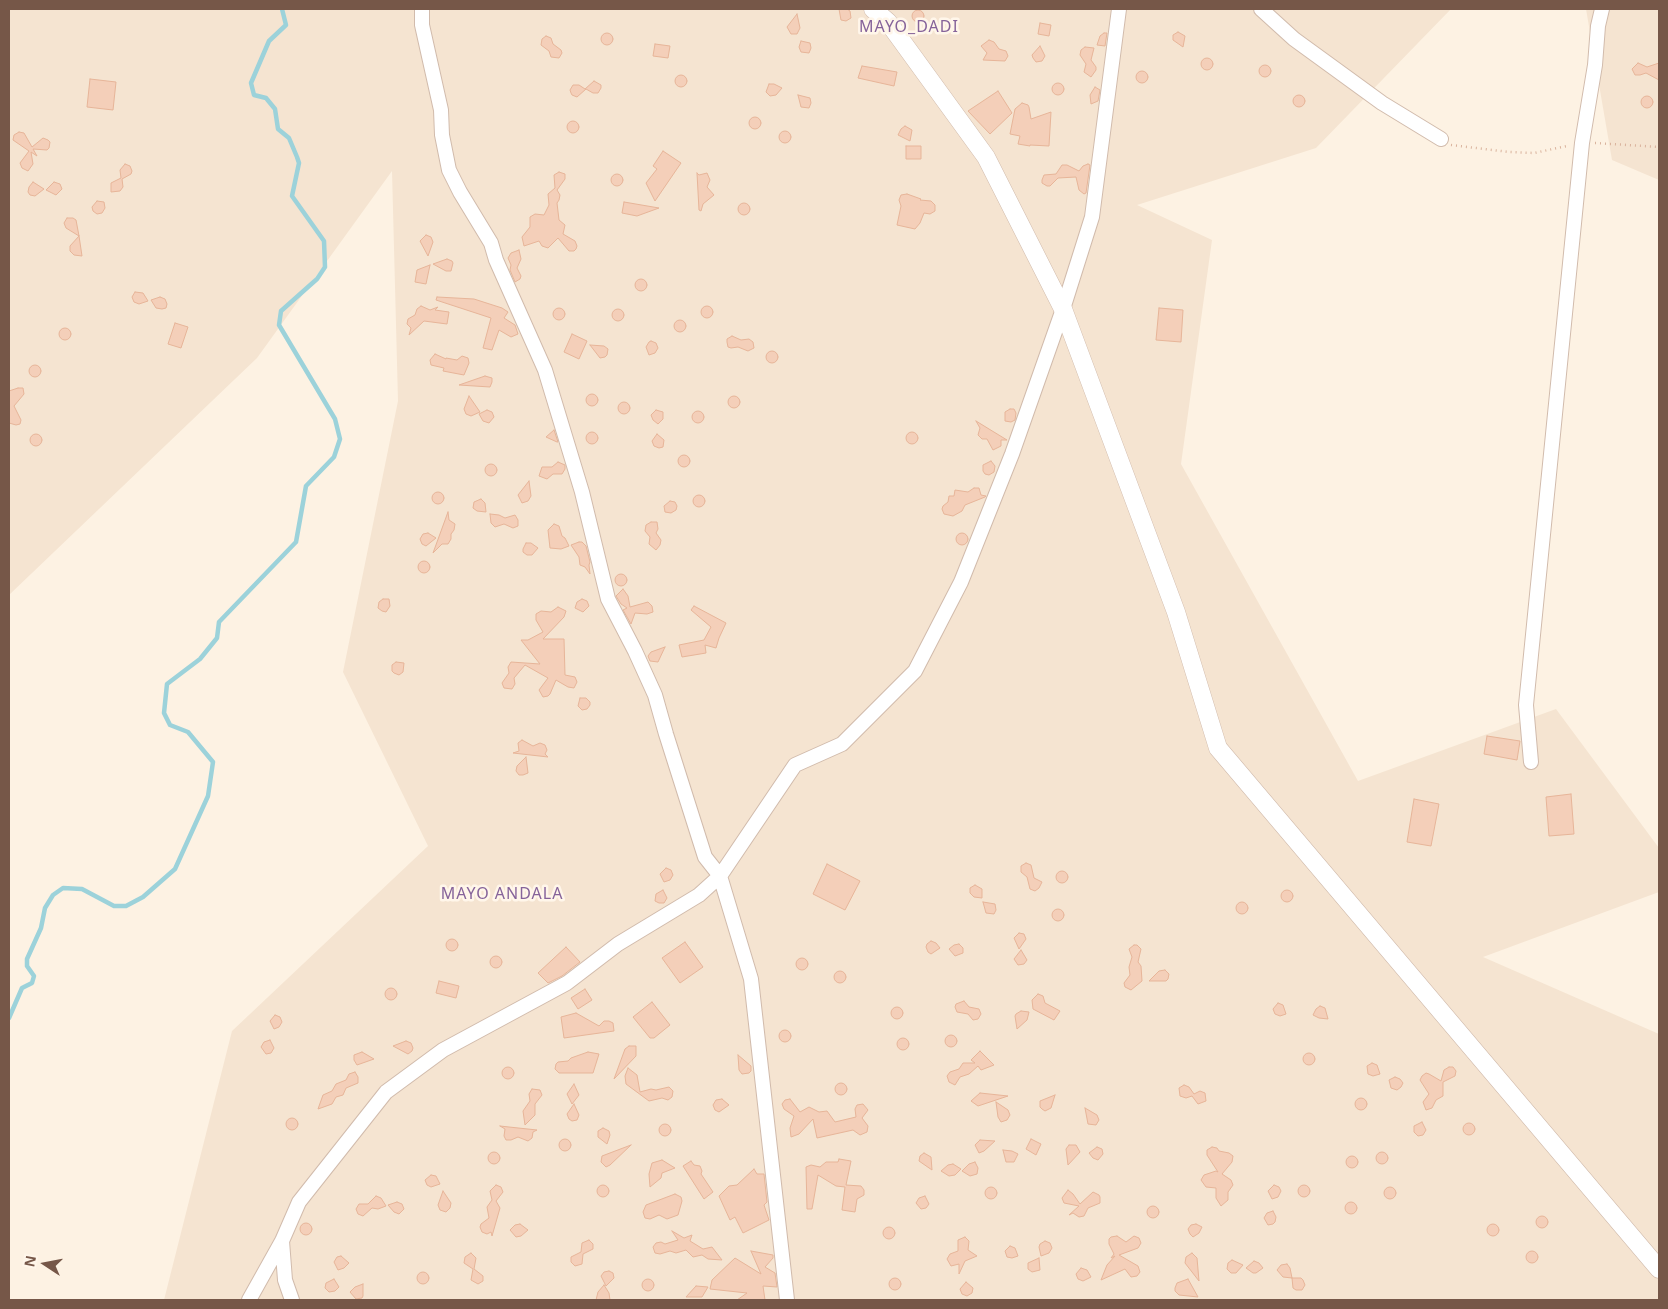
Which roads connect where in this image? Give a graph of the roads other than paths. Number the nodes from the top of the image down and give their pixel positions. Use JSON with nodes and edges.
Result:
{"nodes":[{"id":1,"x":422,"y":9,"type":"edge"},
{"id":2,"x":873,"y":9,"type":"edge"},
{"id":3,"x":1118,"y":9,"type":"edge"},
{"id":4,"x":1261,"y":9,"type":"edge"},
{"id":5,"x":1602,"y":9,"type":"edge"},
{"id":6,"x":889,"y":15,"type":"edge"},
{"id":7,"x":1441,"y":139,"type":"road end"},
{"id":8,"x":1063,"y":309,"type":"junction"},
{"id":9,"x":1530,"y":762,"type":"dead end"},
{"id":10,"x":720,"y":876,"type":"junction"},
{"id":11,"x":282,"y":1241,"type":"junction"},
{"id":12,"x":1659,"y":1269,"type":"edge"},
{"id":13,"x":249,"y":1300,"type":"edge"},
{"id":14,"x":292,"y":1300,"type":"edge"},
{"id":15,"x":787,"y":1300,"type":"edge"}],
"edges":[{"from":1,"to":10,"type":"street"},
{"from":2,"to":6,"type":"street"},
{"from":3,"to":8,"type":"street"},
{"from":4,"to":7,"type":"street"},
{"from":5,"to":9,"type":"street"},
{"from":6,"to":8,"type":"street"},
{"from":8,"to":10,"type":"street"},
{"from":8,"to":12,"type":"street"},
{"from":10,"to":11,"type":"street"},
{"from":10,"to":15,"type":"street"},
{"from":11,"to":13,"type":"street"},
{"from":11,"to":14,"type":"street"}]}
